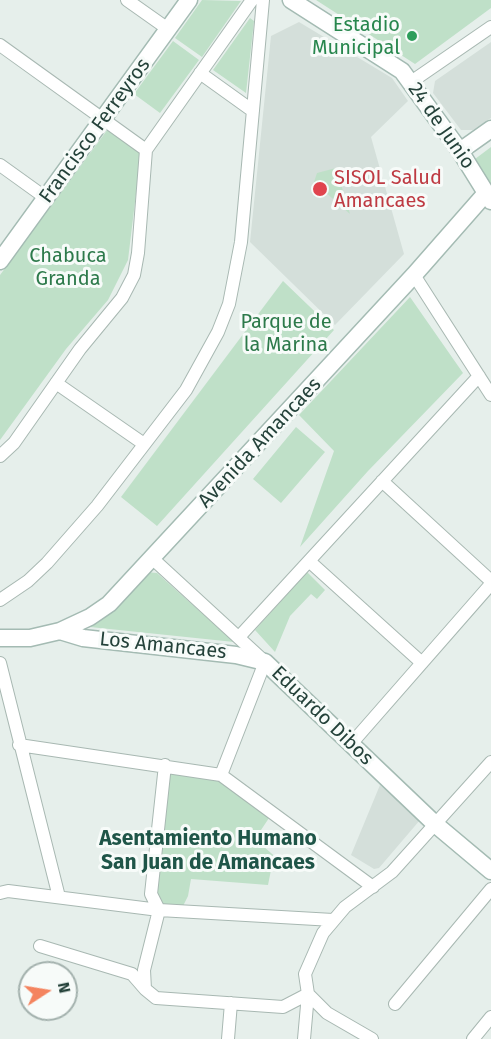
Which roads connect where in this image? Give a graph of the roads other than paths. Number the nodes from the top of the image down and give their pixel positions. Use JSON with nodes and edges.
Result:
{"nodes":[{"id":1,"x":128,"y":0,"type":"edge"},
{"id":2,"x":189,"y":0,"type":"edge"},
{"id":3,"x":252,"y":0,"type":"edge"},
{"id":4,"x":263,"y":0,"type":"edge"},
{"id":5,"x":291,"y":0,"type":"edge"},
{"id":6,"x":491,"y":27,"type":"edge"},
{"id":7,"x":168,"y":29,"type":"junction"},
{"id":8,"x":0,"y":45,"type":"edge"},
{"id":9,"x":200,"y":73,"type":"junction"},
{"id":10,"x":411,"y":82,"type":"junction"},
{"id":11,"x":253,"y":111,"type":"junction"},
{"id":12,"x":103,"y":119,"type":"junction"},
{"id":13,"x":491,"y":129,"type":"edge"},
{"id":14,"x":146,"y":150,"type":"junction"},
{"id":15,"x":460,"y":151,"type":"junction"},
{"id":16,"x":0,"y":165,"type":"edge"},
{"id":17,"x":488,"y":197,"type":"edge"},
{"id":18,"x":46,"y":198,"type":"junction"},
{"id":19,"x":0,"y":261,"type":"edge"},
{"id":20,"x":414,"y":275,"type":"junction"},
{"id":21,"x":479,"y":376,"type":"junction"},
{"id":22,"x":56,"y":383,"type":"junction"},
{"id":23,"x":491,"y":395,"type":"edge"},
{"id":24,"x":144,"y":444,"type":"junction"},
{"id":25,"x":0,"y":456,"type":"edge"},
{"id":26,"x":382,"y":481,"type":"junction"},
{"id":27,"x":153,"y":559,"type":"junction"},
{"id":28,"x":309,"y":561,"type":"junction"},
{"id":29,"x":491,"y":582,"type":"edge"},
{"id":30,"x":0,"y":600,"type":"edge"},
{"id":31,"x":60,"y":631,"type":"junction"},
{"id":32,"x":239,"y":637,"type":"junction"},
{"id":33,"x":0,"y":638,"type":"edge"},
{"id":34,"x":265,"y":662,"type":"junction"},
{"id":35,"x":0,"y":663,"type":"edge"},
{"id":36,"x":422,"y":663,"type":"junction"},
{"id":37,"x":351,"y":744,"type":"junction"},
{"id":38,"x":19,"y":745,"type":"junction"},
{"id":39,"x":491,"y":762,"type":"edge"},
{"id":40,"x":165,"y":765,"type":"junction"},
{"id":41,"x":221,"y":775,"type":"junction"},
{"id":42,"x":435,"y":824,"type":"junction"},
{"id":43,"x":491,"y":872,"type":"edge"},
{"id":44,"x":373,"y":887,"type":"junction"},
{"id":45,"x":491,"y":890,"type":"edge"},
{"id":46,"x":0,"y":892,"type":"edge"},
{"id":47,"x":59,"y":897,"type":"junction"},
{"id":48,"x":159,"y":910,"type":"junction"},
{"id":49,"x":333,"y":920,"type":"junction"},
{"id":50,"x":40,"y":946,"type":"dead end"},
{"id":51,"x":145,"y":989,"type":"junction"},
{"id":52,"x":308,"y":994,"type":"junction"},
{"id":53,"x":231,"y":1003,"type":"junction"},
{"id":54,"x":395,"y":1004,"type":"dead end"},
{"id":55,"x":491,"y":1017,"type":"edge"},
{"id":56,"x":228,"y":1039,"type":"edge"},
{"id":57,"x":304,"y":1039,"type":"edge"},
{"id":58,"x":372,"y":1039,"type":"edge"},
{"id":59,"x":473,"y":1039,"type":"edge"}],
"edges":[{"from":1,"to":7,"type":"street"},
{"from":2,"to":7,"type":"street","name":"Francisco Ferreyros"},
{"from":3,"to":9,"type":"street"},
{"from":4,"to":11,"type":"street"},
{"from":5,"to":10,"type":"street","name":"24 de Junio"},
{"from":6,"to":10,"type":"street"},
{"from":7,"to":12,"type":"street","name":"Francisco Ferreyros"},
{"from":8,"to":12,"type":"street"},
{"from":9,"to":11,"type":"street"},
{"from":9,"to":14,"type":"street"},
{"from":10,"to":15,"type":"street","name":"24 de Junio"},
{"from":11,"to":24,"type":"street"},
{"from":12,"to":14,"type":"street"},
{"from":12,"to":18,"type":"street","name":"Francisco Ferreyros"},
{"from":13,"to":15,"type":"street"},
{"from":14,"to":22,"type":"street"},
{"from":15,"to":17,"type":"street","name":"24 de Junio"},
{"from":16,"to":18,"type":"street"},
{"from":17,"to":20,"type":"street","name":"Avenida Amancaes"},
{"from":18,"to":19,"type":"street","name":"Francisco Ferreyros"},
{"from":20,"to":21,"type":"street"},
{"from":20,"to":27,"type":"street","name":"Avenida Amancaes"},
{"from":21,"to":23,"type":"street"},
{"from":21,"to":26,"type":"street"},
{"from":22,"to":24,"type":"street"},
{"from":22,"to":25,"type":"street"},
{"from":24,"to":30,"type":"street"},
{"from":26,"to":28,"type":"street"},
{"from":26,"to":29,"type":"street"},
{"from":27,"to":31,"type":"street","name":"Avenida Amancaes"},
{"from":27,"to":32,"type":"street","name":"Eduardo Dibos"},
{"from":28,"to":32,"type":"street"},
{"from":28,"to":36,"type":"street"},
{"from":29,"to":36,"type":"street"},
{"from":31,"to":33,"type":"street","name":"Avenida Amancaes"},
{"from":31,"to":34,"type":"street","name":"Los Amancaes"},
{"from":32,"to":34,"type":"street","name":"Eduardo Dibos"},
{"from":34,"to":37,"type":"street","name":"Eduardo Dibos"},
{"from":34,"to":41,"type":"street"},
{"from":35,"to":38,"type":"street"},
{"from":36,"to":37,"type":"street"},
{"from":37,"to":42,"type":"street","name":"Eduardo Dibos"},
{"from":38,"to":40,"type":"street"},
{"from":38,"to":47,"type":"street"},
{"from":39,"to":42,"type":"street"},
{"from":40,"to":41,"type":"street"},
{"from":40,"to":48,"type":"street"},
{"from":41,"to":44,"type":"street"},
{"from":42,"to":43,"type":"street","name":"Eduardo Dibos"},
{"from":42,"to":44,"type":"street"},
{"from":44,"to":49,"type":"street"},
{"from":45,"to":54,"type":"street"},
{"from":46,"to":47,"type":"street"},
{"from":47,"to":48,"type":"street"},
{"from":48,"to":49,"type":"street"},
{"from":48,"to":51,"type":"street"},
{"from":49,"to":52,"type":"street"},
{"from":50,"to":51,"type":"street"},
{"from":51,"to":53,"type":"street"},
{"from":52,"to":53,"type":"street"},
{"from":52,"to":57,"type":"street"},
{"from":52,"to":58,"type":"street"},
{"from":53,"to":56,"type":"street"},
{"from":55,"to":59,"type":"street"}]}
